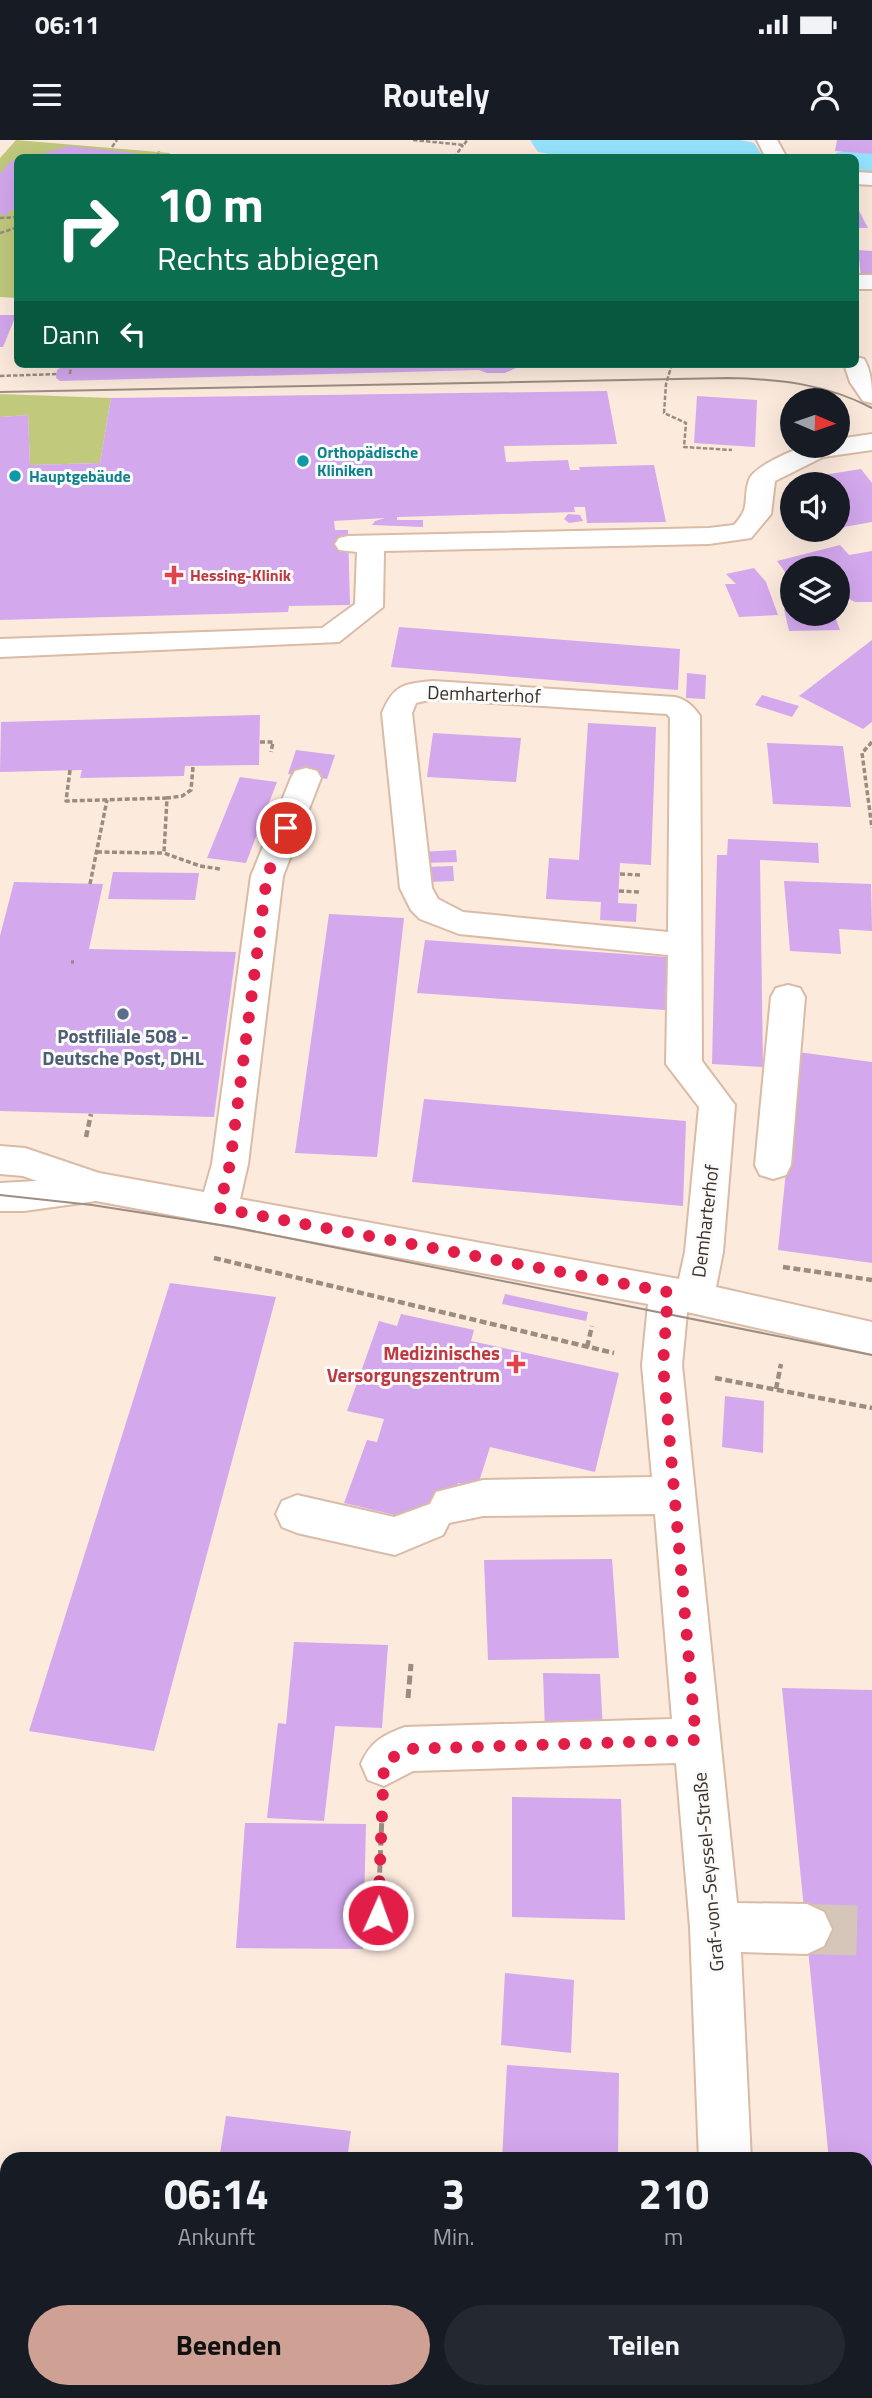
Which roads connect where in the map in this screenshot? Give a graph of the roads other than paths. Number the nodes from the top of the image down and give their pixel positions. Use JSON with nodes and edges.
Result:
{"nodes":[{"id":1,"x":857,"y":368,"type":"edge"},
{"id":2,"x":872,"y":396,"type":"edge"},
{"id":3,"x":872,"y":442,"type":"edge"},
{"id":4,"x":0,"y":648,"type":"edge"},
{"id":5,"x":306,"y":778,"type":"dead end"},
{"id":6,"x":685,"y":945,"type":"junction"},
{"id":7,"x":788,"y":998,"type":"dead end"},
{"id":8,"x":0,"y":1160,"type":"edge"},
{"id":9,"x":774,"y":1165,"type":"dead end"},
{"id":10,"x":97,"y":1187,"type":"junction"},
{"id":11,"x":0,"y":1197,"type":"edge"},
{"id":12,"x":219,"y":1208,"type":"junction"},
{"id":13,"x":681,"y":1295,"type":"junction"},
{"id":14,"x":872,"y":1338,"type":"edge"},
{"id":15,"x":673,"y":1495,"type":"junction"},
{"id":16,"x":297,"y":1514,"type":"dead end"},
{"id":17,"x":696,"y":1740,"type":"junction"},
{"id":18,"x":384,"y":1764,"type":"road end"},
{"id":19,"x":715,"y":1927,"type":"junction"},
{"id":20,"x":807,"y":1929,"type":"tunnel mouth"},
{"id":21,"x":725,"y":2152,"type":"edge"}],
"edges":[{"from":1,"to":2,"type":"street"},
{"from":3,"to":4,"type":"street"},
{"from":5,"to":12,"type":"street"},
{"from":6,"to":6,"type":"street","name":"Demharterhof"},
{"from":6,"to":13,"type":"street","name":"Demharterhof"},
{"from":7,"to":9,"type":"street"},
{"from":8,"to":10,"type":"street"},
{"from":10,"to":11,"type":"street"},
{"from":10,"to":12,"type":"street"},
{"from":12,"to":13,"type":"street"},
{"from":13,"to":14,"type":"street"},
{"from":13,"to":15,"type":"street","name":"Graf-von-Seyssel-Straße"},
{"from":15,"to":16,"type":"street"},
{"from":15,"to":17,"type":"street","name":"Graf-von-Seyssel-Straße"},
{"from":17,"to":18,"type":"street"},
{"from":17,"to":19,"type":"street","name":"Graf-von-Seyssel-Straße"},
{"from":19,"to":20,"type":"street"},
{"from":19,"to":21,"type":"street","name":"Graf-von-Seyssel-Straße"}]}
